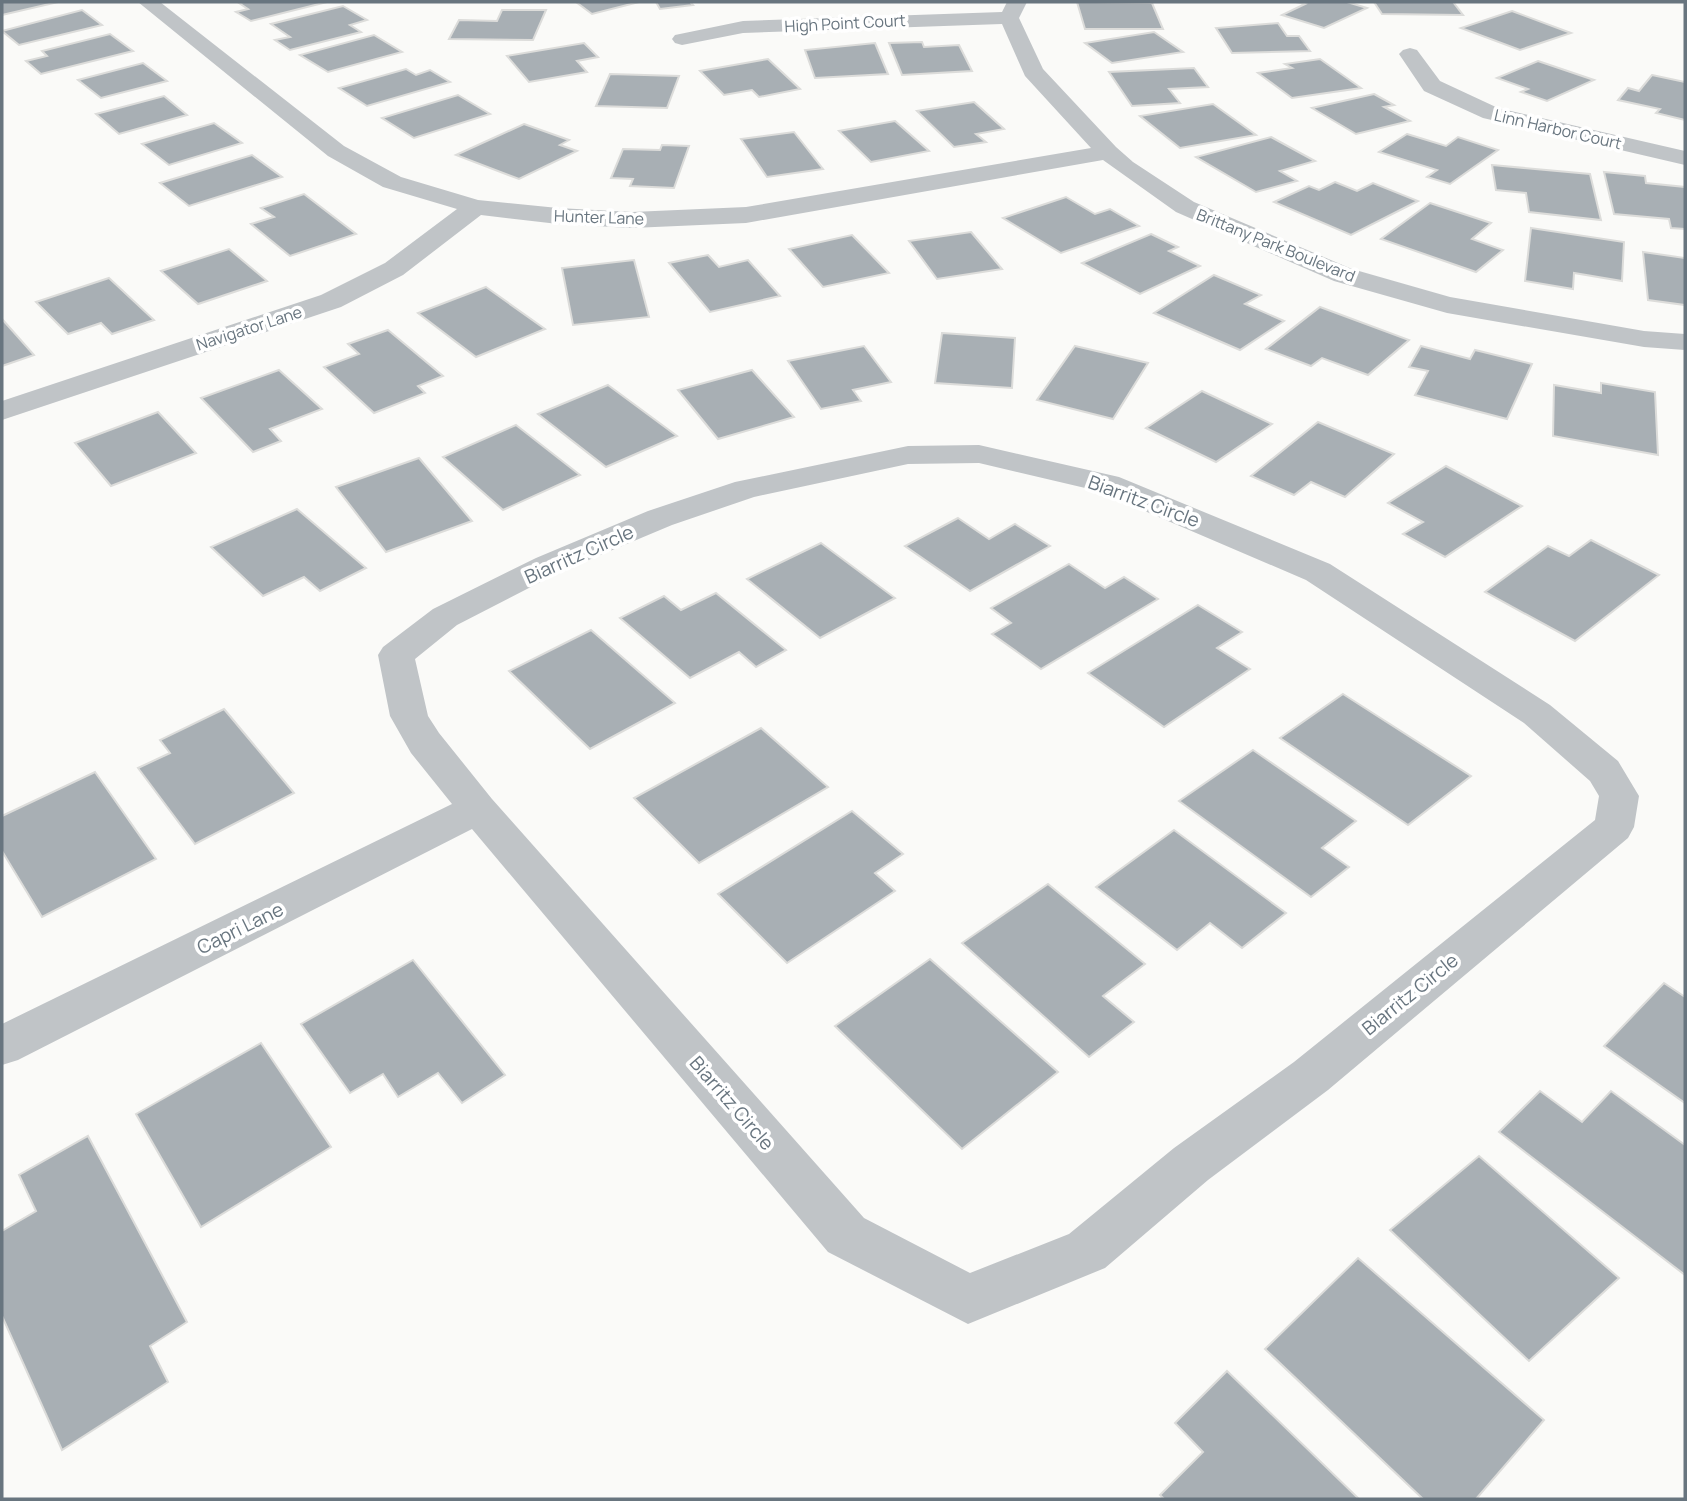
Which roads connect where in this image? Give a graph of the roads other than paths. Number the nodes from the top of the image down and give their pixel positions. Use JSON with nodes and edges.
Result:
{"nodes":[{"id":1,"x":148,"y":2,"type":"edge"},
{"id":2,"x":1013,"y":10,"type":"edge"},
{"id":3,"x":682,"y":39,"type":"dead end"},
{"id":4,"x":1410,"y":54,"type":"dead end"},
{"id":5,"x":1108,"y":152,"type":"junction"},
{"id":6,"x":1685,"y":158,"type":"edge"},
{"id":7,"x":477,"y":207,"type":"junction"},
{"id":8,"x":1685,"y":342,"type":"edge"},
{"id":9,"x":2,"y":411,"type":"edge"},
{"id":10,"x":478,"y":809,"type":"junction"},
{"id":11,"x":2,"y":1046,"type":"edge"}],
"edges":[{"from":1,"to":7,"type":"street","name":"Hunter Lane"},
{"from":2,"to":3,"type":"street","name":"High Point Court"},
{"from":2,"to":5,"type":"street","name":"Brittany Park Boulevard"},
{"from":4,"to":6,"type":"street","name":"Linn Harbor Court"},
{"from":5,"to":7,"type":"street","name":"Hunter Lane"},
{"from":5,"to":8,"type":"street","name":"Brittany Park Boulevard"},
{"from":7,"to":9,"type":"street","name":"Navigator Lane"},
{"from":10,"to":10,"type":"street","name":"Biarritz Circle"},
{"from":10,"to":11,"type":"street","name":"Capri Lane"}]}
